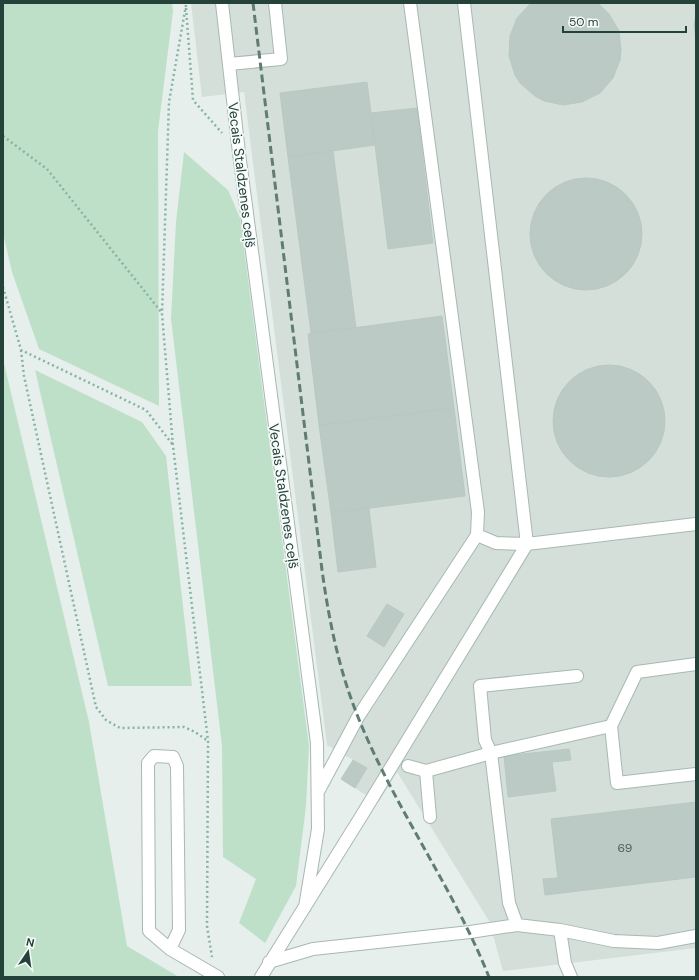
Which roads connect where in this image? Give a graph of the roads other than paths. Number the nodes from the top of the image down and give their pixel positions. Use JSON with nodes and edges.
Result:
{"nodes":[{"id":1,"x":222,"y":3,"type":"edge"},
{"id":2,"x":275,"y":3,"type":"edge"},
{"id":3,"x":410,"y":3,"type":"edge"},
{"id":4,"x":464,"y":3,"type":"edge"},
{"id":5,"x":230,"y":64,"type":"junction"},
{"id":6,"x":696,"y":524,"type":"edge"},
{"id":7,"x":476,"y":535,"type":"junction"},
{"id":8,"x":527,"y":544,"type":"junction"},
{"id":9,"x":696,"y":664,"type":"edge"},
{"id":10,"x":577,"y":676,"type":"dead end"},
{"id":11,"x":611,"y":726,"type":"junction"},
{"id":12,"x":491,"y":753,"type":"junction"},
{"id":13,"x":408,"y":766,"type":"dead end"},
{"id":14,"x":426,"y":771,"type":"junction"},
{"id":15,"x":696,"y":774,"type":"edge"},
{"id":16,"x":319,"y":791,"type":"junction"},
{"id":17,"x":430,"y":817,"type":"dead end"},
{"id":18,"x":305,"y":907,"type":"junction"},
{"id":19,"x":517,"y":925,"type":"junction"},
{"id":20,"x":560,"y":930,"type":"junction"},
{"id":21,"x":696,"y":936,"type":"edge"},
{"id":22,"x":170,"y":949,"type":"junction"},
{"id":23,"x":269,"y":962,"type":"junction"},
{"id":24,"x":216,"y":976,"type":"edge"},
{"id":25,"x":261,"y":977,"type":"edge"},
{"id":26,"x":571,"y":977,"type":"edge"}],
"edges":[{"from":1,"to":5,"type":"street","name":"Vecais Staldzenes ceļš"},
{"from":2,"to":5,"type":"street"},
{"from":3,"to":7,"type":"street"},
{"from":4,"to":8,"type":"street"},
{"from":5,"to":16,"type":"street","name":"Vecais Staldzenes ceļš"},
{"from":6,"to":8,"type":"street"},
{"from":7,"to":8,"type":"street"},
{"from":7,"to":16,"type":"street"},
{"from":8,"to":18,"type":"street"},
{"from":9,"to":11,"type":"street"},
{"from":10,"to":12,"type":"street"},
{"from":11,"to":12,"type":"street"},
{"from":11,"to":15,"type":"street"},
{"from":12,"to":14,"type":"street"},
{"from":12,"to":19,"type":"street"},
{"from":13,"to":14,"type":"street"},
{"from":14,"to":17,"type":"street"},
{"from":16,"to":18,"type":"street","name":"Vecais Staldzenes ceļš"},
{"from":18,"to":23,"type":"street","name":"Vecais Staldzenes ceļš"},
{"from":19,"to":20,"type":"street"},
{"from":19,"to":23,"type":"street"},
{"from":20,"to":21,"type":"street"},
{"from":20,"to":26,"type":"street"},
{"from":22,"to":22,"type":"street"},
{"from":22,"to":24,"type":"street"},
{"from":23,"to":25,"type":"street","name":"Vecais Staldzenes ceļš"}]}
